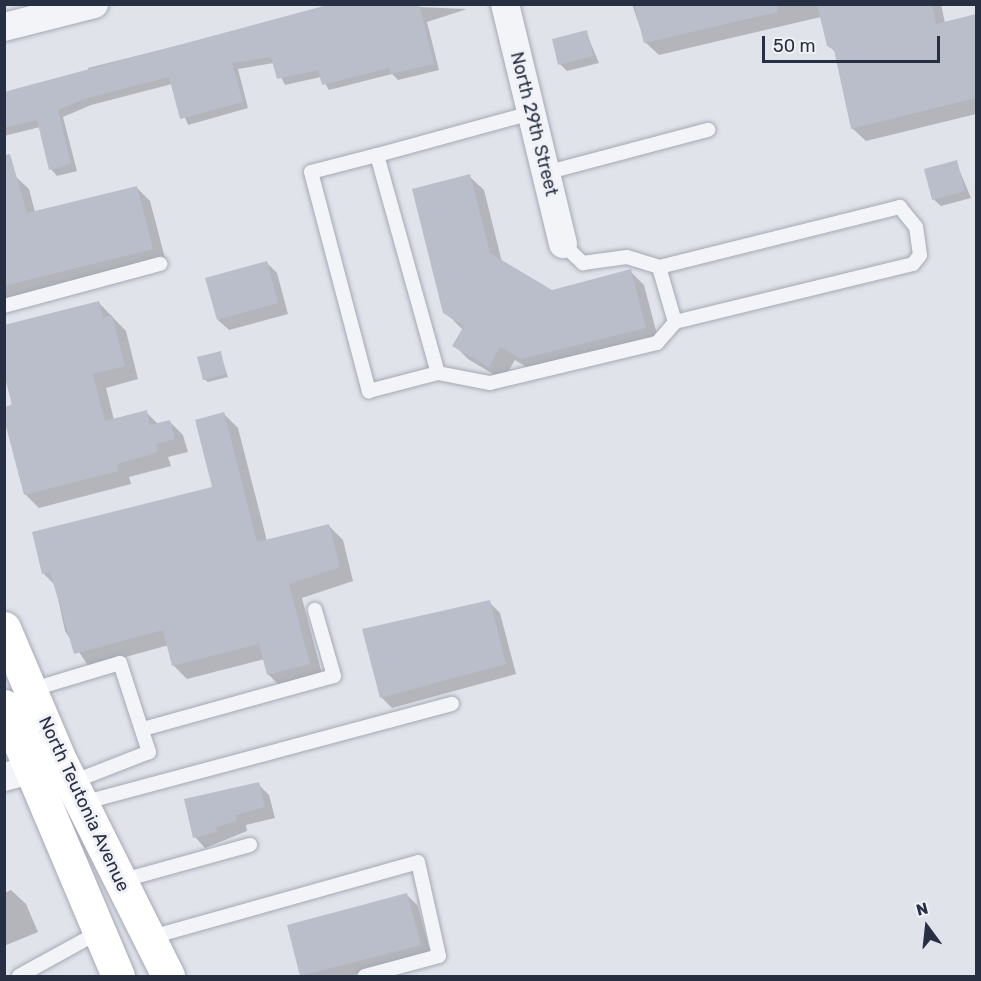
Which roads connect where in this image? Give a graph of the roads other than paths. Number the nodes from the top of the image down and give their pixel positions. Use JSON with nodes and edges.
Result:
{"nodes":[{"id":1,"x":94,"y":4,"type":"edge"},
{"id":2,"x":505,"y":4,"type":"edge"},
{"id":3,"x":4,"y":27,"type":"edge"},
{"id":4,"x":531,"y":113,"type":"junction"},
{"id":5,"x":708,"y":130,"type":"dead end"},
{"id":6,"x":377,"y":154,"type":"junction"},
{"id":7,"x":545,"y":173,"type":"junction"},
{"id":8,"x":562,"y":244,"type":"joint"},
{"id":9,"x":160,"y":264,"type":"dead end"},
{"id":10,"x":659,"y":267,"type":"junction"},
{"id":11,"x":4,"y":306,"type":"edge"},
{"id":12,"x":675,"y":322,"type":"junction"},
{"id":13,"x":438,"y":373,"type":"junction"},
{"id":14,"x":315,"y":610,"type":"dead end"},
{"id":15,"x":4,"y":628,"type":"edge"},
{"id":16,"x":17,"y":698,"type":"edge"},
{"id":17,"x":452,"y":704,"type":"dead end"},
{"id":18,"x":143,"y":729,"type":"junction"},
{"id":19,"x":50,"y":779,"type":"edge"},
{"id":20,"x":250,"y":845,"type":"dead end"},
{"id":21,"x":120,"y":881,"type":"junction"},
{"id":22,"x":99,"y":932,"type":"junction"},
{"id":23,"x":148,"y":938,"type":"junction"},
{"id":24,"x":19,"y":976,"type":"edge"},
{"id":25,"x":118,"y":976,"type":"edge"},
{"id":26,"x":168,"y":976,"type":"edge"},
{"id":27,"x":365,"y":976,"type":"edge"}],
"edges":[{"from":1,"to":3,"type":"street"},
{"from":2,"to":4,"type":"street","name":"North 29th Street"},
{"from":4,"to":6,"type":"lane"},
{"from":4,"to":7,"type":"street","name":"North 29th Street"},
{"from":5,"to":7,"type":"lane"},
{"from":6,"to":13,"type":"lane"},
{"from":6,"to":13,"type":"lane"},
{"from":7,"to":8,"type":"street","name":"North 29th Street"},
{"from":8,"to":10,"type":"lane"},
{"from":9,"to":11,"type":"lane"},
{"from":10,"to":12,"type":"lane"},
{"from":10,"to":12,"type":"lane"},
{"from":12,"to":13,"type":"lane"},
{"from":14,"to":18,"type":"lane"},
{"from":15,"to":16,"type":"main road","name":"North Teutonia Avenue"},
{"from":16,"to":18,"type":"lane"},
{"from":16,"to":19,"type":"main road","name":"North Teutonia Avenue"},
{"from":17,"to":19,"type":"lane"},
{"from":18,"to":19,"type":"lane"},
{"from":19,"to":21,"type":"main road","name":"North Teutonia Avenue"},
{"from":19,"to":22,"type":"main road","name":"North Teutonia Avenue"},
{"from":20,"to":21,"type":"lane"},
{"from":21,"to":23,"type":"main road","name":"North Teutonia Avenue"},
{"from":22,"to":24,"type":"lane"},
{"from":22,"to":25,"type":"main road","name":"North Teutonia Avenue"},
{"from":23,"to":26,"type":"main road","name":"North Teutonia Avenue"},
{"from":23,"to":27,"type":"lane"}]}
